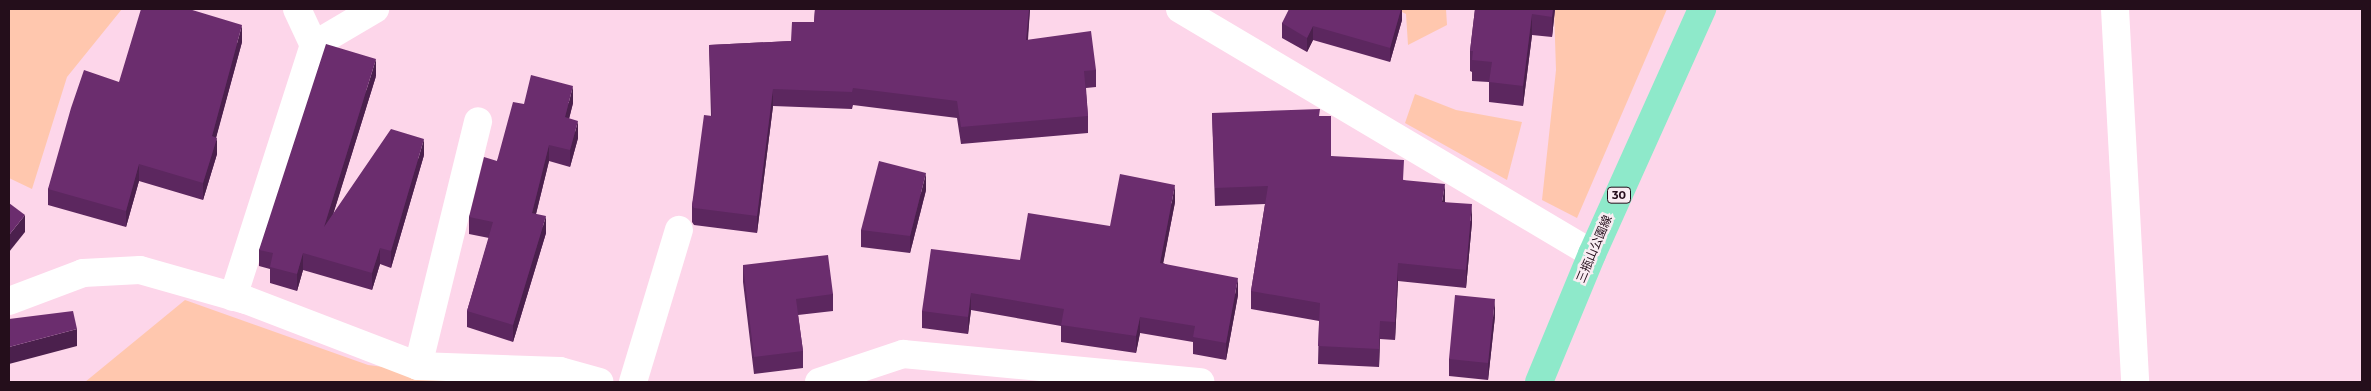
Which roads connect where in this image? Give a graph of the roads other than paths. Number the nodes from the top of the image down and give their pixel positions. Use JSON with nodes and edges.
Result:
{"nodes":[{"id":1,"x":297,"y":9,"type":"edge"},
{"id":2,"x":375,"y":9,"type":"edge"},
{"id":3,"x":1180,"y":9,"type":"edge"},
{"id":4,"x":1702,"y":9,"type":"edge"},
{"id":5,"x":2115,"y":9,"type":"edge"},
{"id":6,"x":314,"y":46,"type":"junction"},
{"id":7,"x":478,"y":121,"type":"dead end"},
{"id":8,"x":679,"y":230,"type":"dead end"},
{"id":9,"x":1592,"y":254,"type":"junction"},
{"id":10,"x":233,"y":297,"type":"junction"},
{"id":11,"x":9,"y":301,"type":"edge"},
{"id":12,"x":418,"y":366,"type":"junction"},
{"id":13,"x":600,"y":382,"type":"edge"},
{"id":14,"x":633,"y":382,"type":"edge"},
{"id":15,"x":820,"y":382,"type":"edge"},
{"id":16,"x":1188,"y":382,"type":"edge"},
{"id":17,"x":1539,"y":382,"type":"edge"},
{"id":18,"x":2136,"y":382,"type":"edge"}],
"edges":[{"from":1,"to":6,"type":"street"},
{"from":2,"to":6,"type":"street"},
{"from":3,"to":9,"type":"street"},
{"from":4,"to":9,"type":"main road","name":"三瓶山公園線","number":"30"},
{"from":5,"to":18,"type":"street"},
{"from":6,"to":10,"type":"street"},
{"from":7,"to":12,"type":"street"},
{"from":8,"to":14,"type":"street"},
{"from":9,"to":17,"type":"main road","name":"三瓶山公園線","number":"30"},
{"from":10,"to":11,"type":"street"},
{"from":10,"to":12,"type":"street"},
{"from":12,"to":13,"type":"street"},
{"from":15,"to":16,"type":"street"}]}
